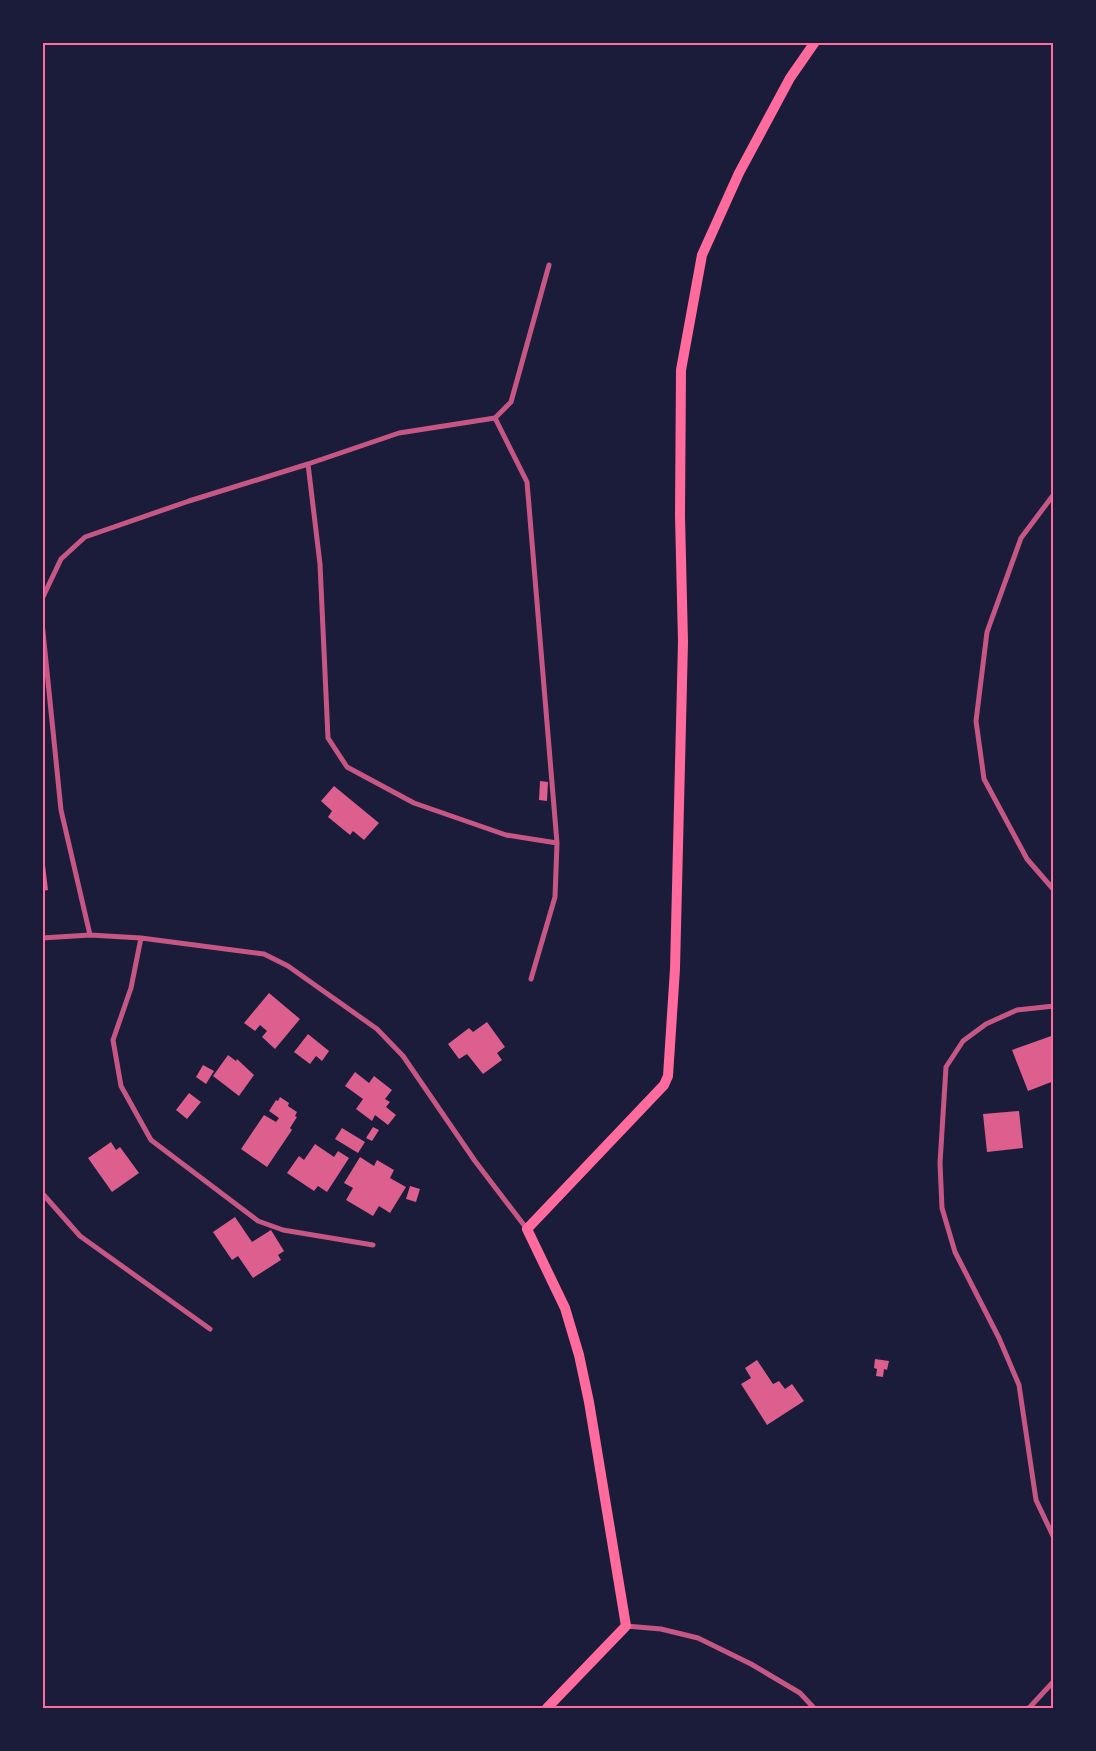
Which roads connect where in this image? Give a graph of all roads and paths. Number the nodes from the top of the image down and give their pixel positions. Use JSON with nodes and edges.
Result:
{"nodes":[{"id":1,"x":815,"y":42,"type":"edge"},
{"id":2,"x":549,"y":265,"type":"dead end"},
{"id":3,"x":495,"y":418,"type":"junction"},
{"id":4,"x":308,"y":464,"type":"junction"},
{"id":5,"x":1054,"y":494,"type":"edge"},
{"id":6,"x":42,"y":599,"type":"edge"},
{"id":7,"x":42,"y":622,"type":"edge"},
{"id":8,"x":557,"y":843,"type":"junction"},
{"id":9,"x":1054,"y":890,"type":"edge"},
{"id":10,"x":90,"y":935,"type":"junction"},
{"id":11,"x":42,"y":938,"type":"edge"},
{"id":12,"x":140,"y":938,"type":"junction"},
{"id":13,"x":531,"y":979,"type":"dead end"},
{"id":14,"x":1054,"y":1006,"type":"edge"},
{"id":15,"x":42,"y":1193,"type":"edge"},
{"id":16,"x":527,"y":1229,"type":"junction"},
{"id":17,"x":372,"y":1245,"type":"dead end"},
{"id":18,"x":210,"y":1329,"type":"dead end"},
{"id":19,"x":1054,"y":1538,"type":"edge"},
{"id":20,"x":626,"y":1626,"type":"junction"},
{"id":21,"x":1054,"y":1681,"type":"edge"},
{"id":22,"x":547,"y":1708,"type":"edge"},
{"id":23,"x":814,"y":1708,"type":"edge"},
{"id":24,"x":1030,"y":1708,"type":"edge"}],
"edges":[{"from":1,"to":16,"type":"main road"},
{"from":2,"to":3,"type":"street"},
{"from":3,"to":4,"type":"street"},
{"from":3,"to":8,"type":"street"},
{"from":4,"to":6,"type":"street"},
{"from":4,"to":8,"type":"street"},
{"from":5,"to":9,"type":"street"},
{"from":7,"to":10,"type":"street"},
{"from":8,"to":13,"type":"street"},
{"from":10,"to":11,"type":"street"},
{"from":10,"to":12,"type":"street"},
{"from":12,"to":16,"type":"street"},
{"from":12,"to":17,"type":"street"},
{"from":14,"to":19,"type":"street"},
{"from":15,"to":18,"type":"street"},
{"from":16,"to":20,"type":"main road"},
{"from":20,"to":22,"type":"main road"},
{"from":20,"to":23,"type":"street"},
{"from":21,"to":24,"type":"street"}]}
